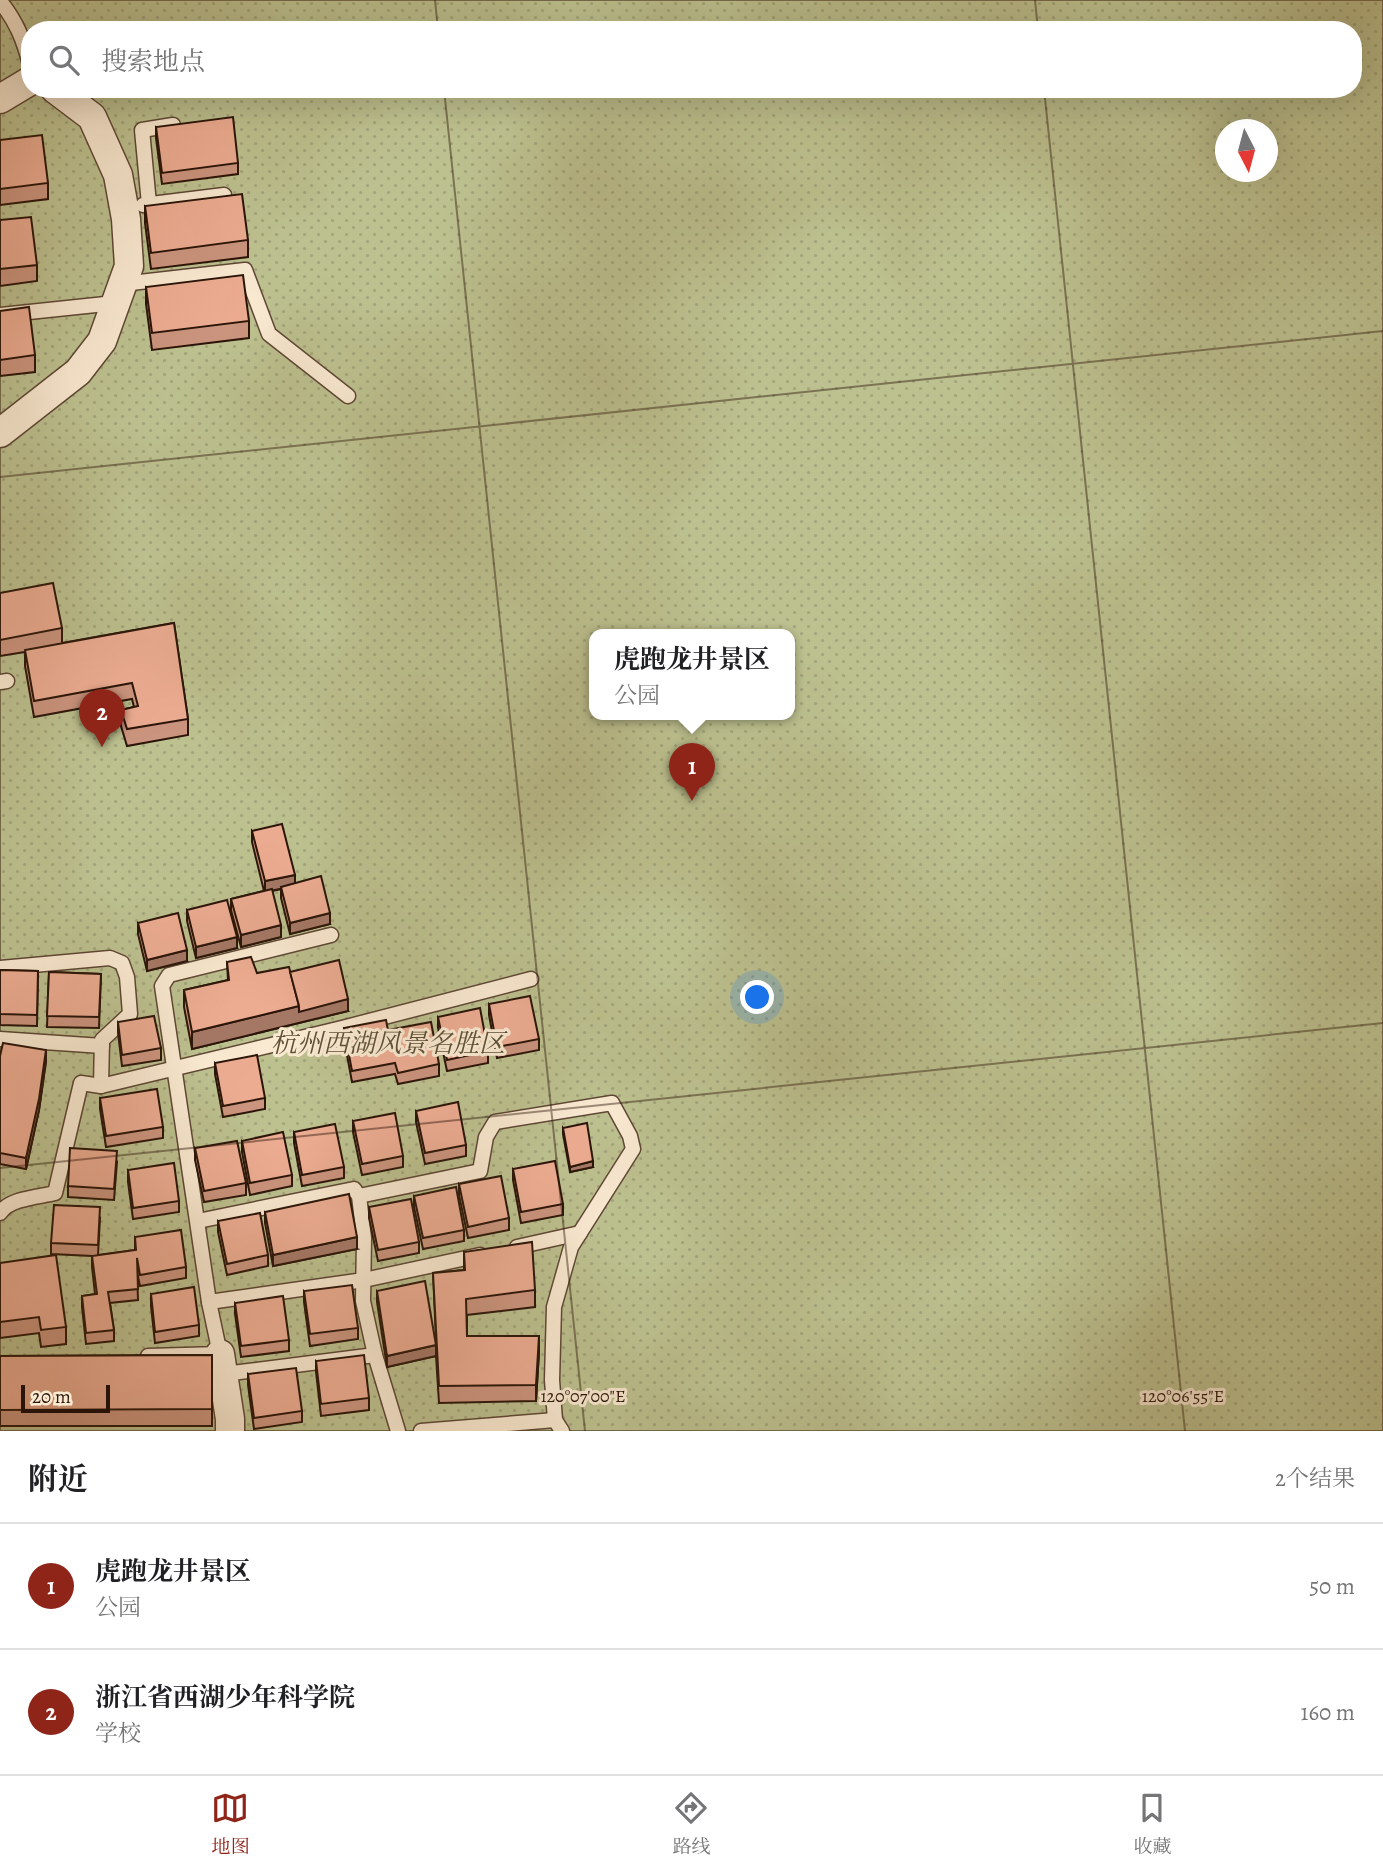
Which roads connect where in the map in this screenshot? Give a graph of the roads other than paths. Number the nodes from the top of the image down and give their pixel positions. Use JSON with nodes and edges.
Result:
{"nodes":[{"id":1,"x":0,"y":1,"type":"edge"},
{"id":2,"x":21,"y":34,"type":"edge"},
{"id":3,"x":21,"y":86,"type":"edge"},
{"id":4,"x":67,"y":98,"type":"edge"},
{"id":5,"x":0,"y":99,"type":"edge"},
{"id":6,"x":190,"y":123,"type":"edge"},
{"id":7,"x":224,"y":195,"type":"edge"},
{"id":8,"x":136,"y":206,"type":"junction"},
{"id":9,"x":118,"y":293,"type":"junction"},
{"id":10,"x":0,"y":315,"type":"edge"},
{"id":11,"x":348,"y":396,"type":"dead end"},
{"id":12,"x":0,"y":433,"type":"edge"},
{"id":13,"x":331,"y":935,"type":"dead end"},
{"id":14,"x":0,"y":968,"type":"edge"},
{"id":15,"x":531,"y":979,"type":"dead end"},
{"id":16,"x":0,"y":1039,"type":"edge"},
{"id":17,"x":102,"y":1046,"type":"junction"},
{"id":18,"x":176,"y":1069,"type":"junction"},
{"id":19,"x":101,"y":1086,"type":"junction"},
{"id":20,"x":359,"y":1196,"type":"junction"},
{"id":21,"x":0,"y":1213,"type":"edge"},
{"id":22,"x":198,"y":1221,"type":"junction"},
{"id":23,"x":580,"y":1233,"type":"junction"},
{"id":24,"x":364,"y":1280,"type":"junction"},
{"id":25,"x":209,"y":1302,"type":"junction"},
{"id":26,"x":374,"y":1355,"type":"junction"},
{"id":27,"x":138,"y":1356,"type":"edge"},
{"id":28,"x":222,"y":1364,"type":"junction"},
{"id":29,"x":559,"y":1426,"type":"edge"},
{"id":30,"x":489,"y":1428,"type":"edge"},
{"id":31,"x":230,"y":1431,"type":"edge"},
{"id":32,"x":398,"y":1431,"type":"edge"},
{"id":33,"x":421,"y":1431,"type":"edge"}],
"edges":[{"from":1,"to":2,"type":"lane"},
{"from":3,"to":5,"type":"street"},
{"from":4,"to":8,"type":"street"},
{"from":6,"to":8,"type":"lane"},
{"from":7,"to":8,"type":"lane"},
{"from":8,"to":9,"type":"street"},
{"from":9,"to":10,"type":"lane"},
{"from":9,"to":11,"type":"lane"},
{"from":9,"to":12,"type":"street"},
{"from":13,"to":18,"type":"lane"},
{"from":14,"to":17,"type":"lane"},
{"from":15,"to":18,"type":"lane"},
{"from":16,"to":17,"type":"lane"},
{"from":17,"to":19,"type":"lane"},
{"from":18,"to":19,"type":"lane"},
{"from":18,"to":22,"type":"lane"},
{"from":19,"to":21,"type":"lane"},
{"from":20,"to":22,"type":"lane"},
{"from":20,"to":23,"type":"lane"},
{"from":20,"to":24,"type":"lane"},
{"from":22,"to":25,"type":"lane"},
{"from":23,"to":24,"type":"lane"},
{"from":23,"to":29,"type":"lane"},
{"from":24,"to":25,"type":"lane"},
{"from":24,"to":26,"type":"lane"},
{"from":25,"to":28,"type":"lane"},
{"from":26,"to":28,"type":"lane"},
{"from":26,"to":32,"type":"lane"},
{"from":27,"to":28,"type":"lane"},
{"from":28,"to":31,"type":"street"},
{"from":29,"to":30,"type":"lane"},
{"from":30,"to":33,"type":"lane"}]}
